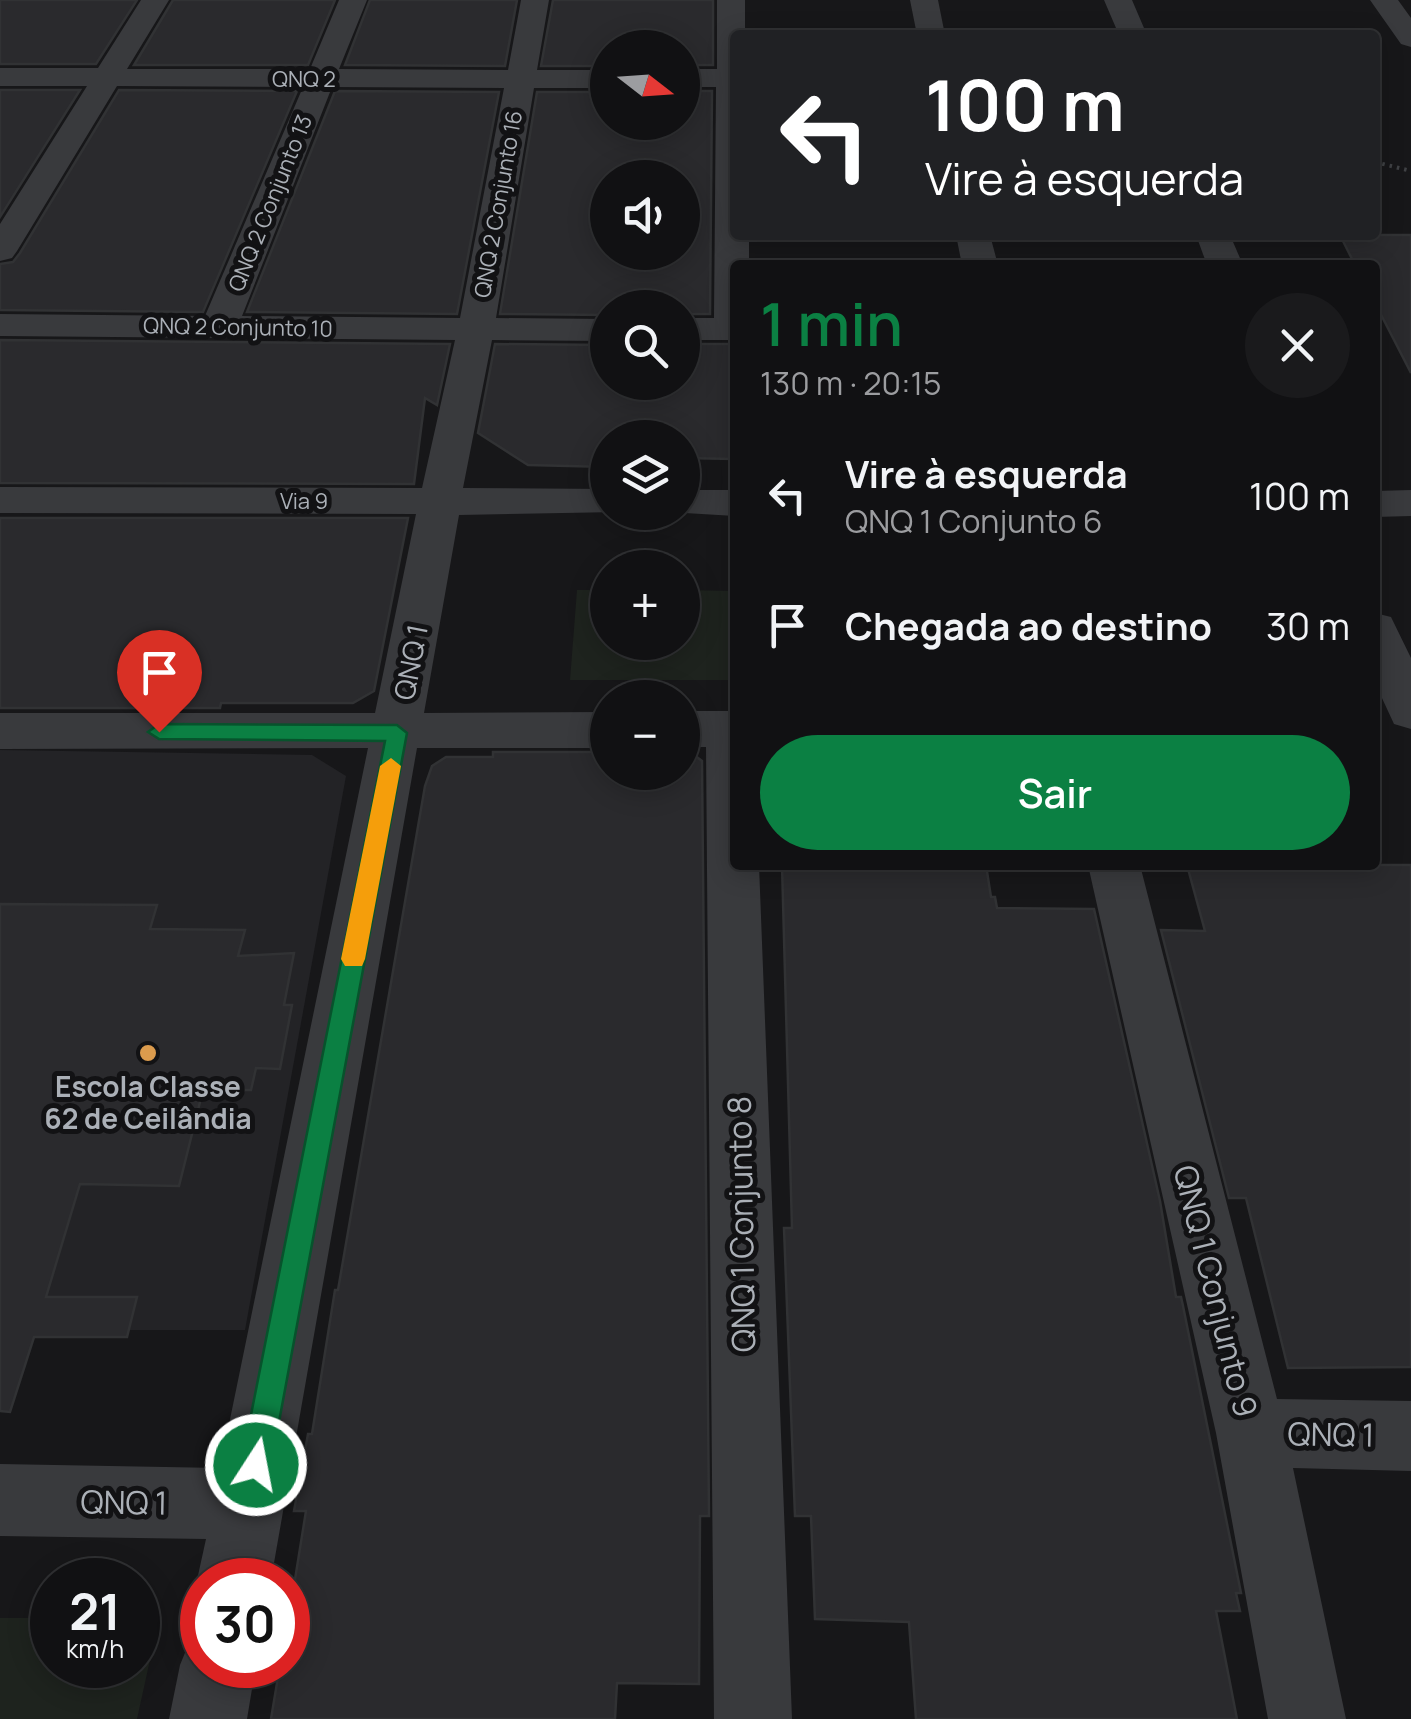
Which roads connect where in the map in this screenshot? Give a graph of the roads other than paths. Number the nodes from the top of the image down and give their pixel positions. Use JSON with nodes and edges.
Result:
{"nodes":[{"id":1,"x":155,"y":0,"type":"edge"},
{"id":2,"x":353,"y":0,"type":"edge"},
{"id":3,"x":536,"y":0,"type":"edge"},
{"id":4,"x":731,"y":0,"type":"edge"},
{"id":5,"x":924,"y":0,"type":"edge"},
{"id":6,"x":1118,"y":0,"type":"edge"},
{"id":7,"x":1384,"y":0,"type":"edge"},
{"id":8,"x":732,"y":30,"type":"edge"},
{"id":9,"x":930,"y":30,"type":"edge"},
{"id":10,"x":1130,"y":30,"type":"edge"},
{"id":11,"x":1411,"y":38,"type":"edge"},
{"id":12,"x":0,"y":77,"type":"edge"},
{"id":13,"x":108,"y":78,"type":"junction"},
{"id":14,"x":590,"y":78,"type":"edge"},
{"id":15,"x":700,"y":78,"type":"edge"},
{"id":16,"x":730,"y":78,"type":"edge"},
{"id":17,"x":321,"y":79,"type":"junction"},
{"id":18,"x":519,"y":79,"type":"junction"},
{"id":19,"x":0,"y":252,"type":"edge"},
{"id":20,"x":0,"y":325,"type":"edge"},
{"id":21,"x":220,"y":327,"type":"junction"},
{"id":22,"x":700,"y":329,"type":"edge"},
{"id":23,"x":730,"y":329,"type":"edge"},
{"id":24,"x":476,"y":330,"type":"junction"},
{"id":25,"x":590,"y":330,"type":"edge"},
{"id":26,"x":0,"y":500,"type":"edge"},
{"id":27,"x":440,"y":501,"type":"junction"},
{"id":28,"x":590,"y":502,"type":"edge"},
{"id":29,"x":700,"y":503,"type":"edge"},
{"id":30,"x":1411,"y":503,"type":"edge"},
{"id":31,"x":730,"y":504,"type":"edge"},
{"id":32,"x":1380,"y":504,"type":"edge"},
{"id":33,"x":1380,"y":640,"type":"edge"},
{"id":34,"x":1411,"y":712,"type":"edge"},
{"id":35,"x":716,"y":729,"type":"edge"},
{"id":36,"x":590,"y":730,"type":"edge"},
{"id":37,"x":0,"y":731,"type":"edge"},
{"id":38,"x":397,"y":733,"type":"junction"},
{"id":39,"x":1115,"y":870,"type":"edge"},
{"id":40,"x":1251,"y":1433,"type":"junction"},
{"id":41,"x":1411,"y":1436,"type":"edge"},
{"id":42,"x":0,"y":1500,"type":"edge"},
{"id":43,"x":248,"y":1504,"type":"junction"},
{"id":44,"x":238,"y":1558,"type":"edge"},
{"id":45,"x":214,"y":1688,"type":"edge"},
{"id":46,"x":208,"y":1719,"type":"edge"},
{"id":47,"x":753,"y":1719,"type":"edge"},
{"id":48,"x":1306,"y":1719,"type":"edge"}],
"edges":[{"from":1,"to":13,"type":"street"},
{"from":2,"to":17,"type":"street","name":"QNQ 2 Conjunto 13"},
{"from":3,"to":18,"type":"street","name":"QNQ 2 Conjunto 16"},
{"from":4,"to":8,"type":"street"},
{"from":5,"to":9,"type":"street"},
{"from":6,"to":10,"type":"street"},
{"from":7,"to":11,"type":"street"},
{"from":12,"to":13,"type":"street","name":"QNQ 2"},
{"from":13,"to":17,"type":"street","name":"QNQ 2"},
{"from":13,"to":19,"type":"street"},
{"from":14,"to":18,"type":"street","name":"QNQ 2"},
{"from":15,"to":16,"type":"street"},
{"from":17,"to":18,"type":"street","name":"QNQ 2"},
{"from":17,"to":21,"type":"street","name":"QNQ 2 Conjunto 13"},
{"from":18,"to":24,"type":"street","name":"QNQ 2 Conjunto 16"},
{"from":20,"to":21,"type":"street","name":"QNQ 2 Conjunto 10"},
{"from":21,"to":24,"type":"street","name":"QNQ 2 Conjunto 10"},
{"from":22,"to":23,"type":"street"},
{"from":24,"to":25,"type":"street","name":"QNQ 2 Conjunto 10"},
{"from":24,"to":27,"type":"street"},
{"from":26,"to":27,"type":"street","name":"Via 9"},
{"from":27,"to":28,"type":"street","name":"Via 9"},
{"from":27,"to":38,"type":"street","name":"QNQ 1"},
{"from":29,"to":31,"type":"street"},
{"from":30,"to":32,"type":"street"},
{"from":33,"to":34,"type":"street"},
{"from":35,"to":47,"type":"street","name":"QNQ 1 Conjunto 8"},
{"from":36,"to":38,"type":"street","name":"QNQ 1"},
{"from":37,"to":38,"type":"street"},
{"from":38,"to":43,"type":"street"},
{"from":39,"to":40,"type":"street","name":"QNQ 1 Conjunto 9"},
{"from":40,"to":41,"type":"street","name":"QNQ 1"},
{"from":40,"to":48,"type":"street","name":"QNQ 1 Conjunto 9"},
{"from":42,"to":43,"type":"street","name":"QNQ 1"},
{"from":43,"to":44,"type":"street"},
{"from":45,"to":46,"type":"street"}]}
